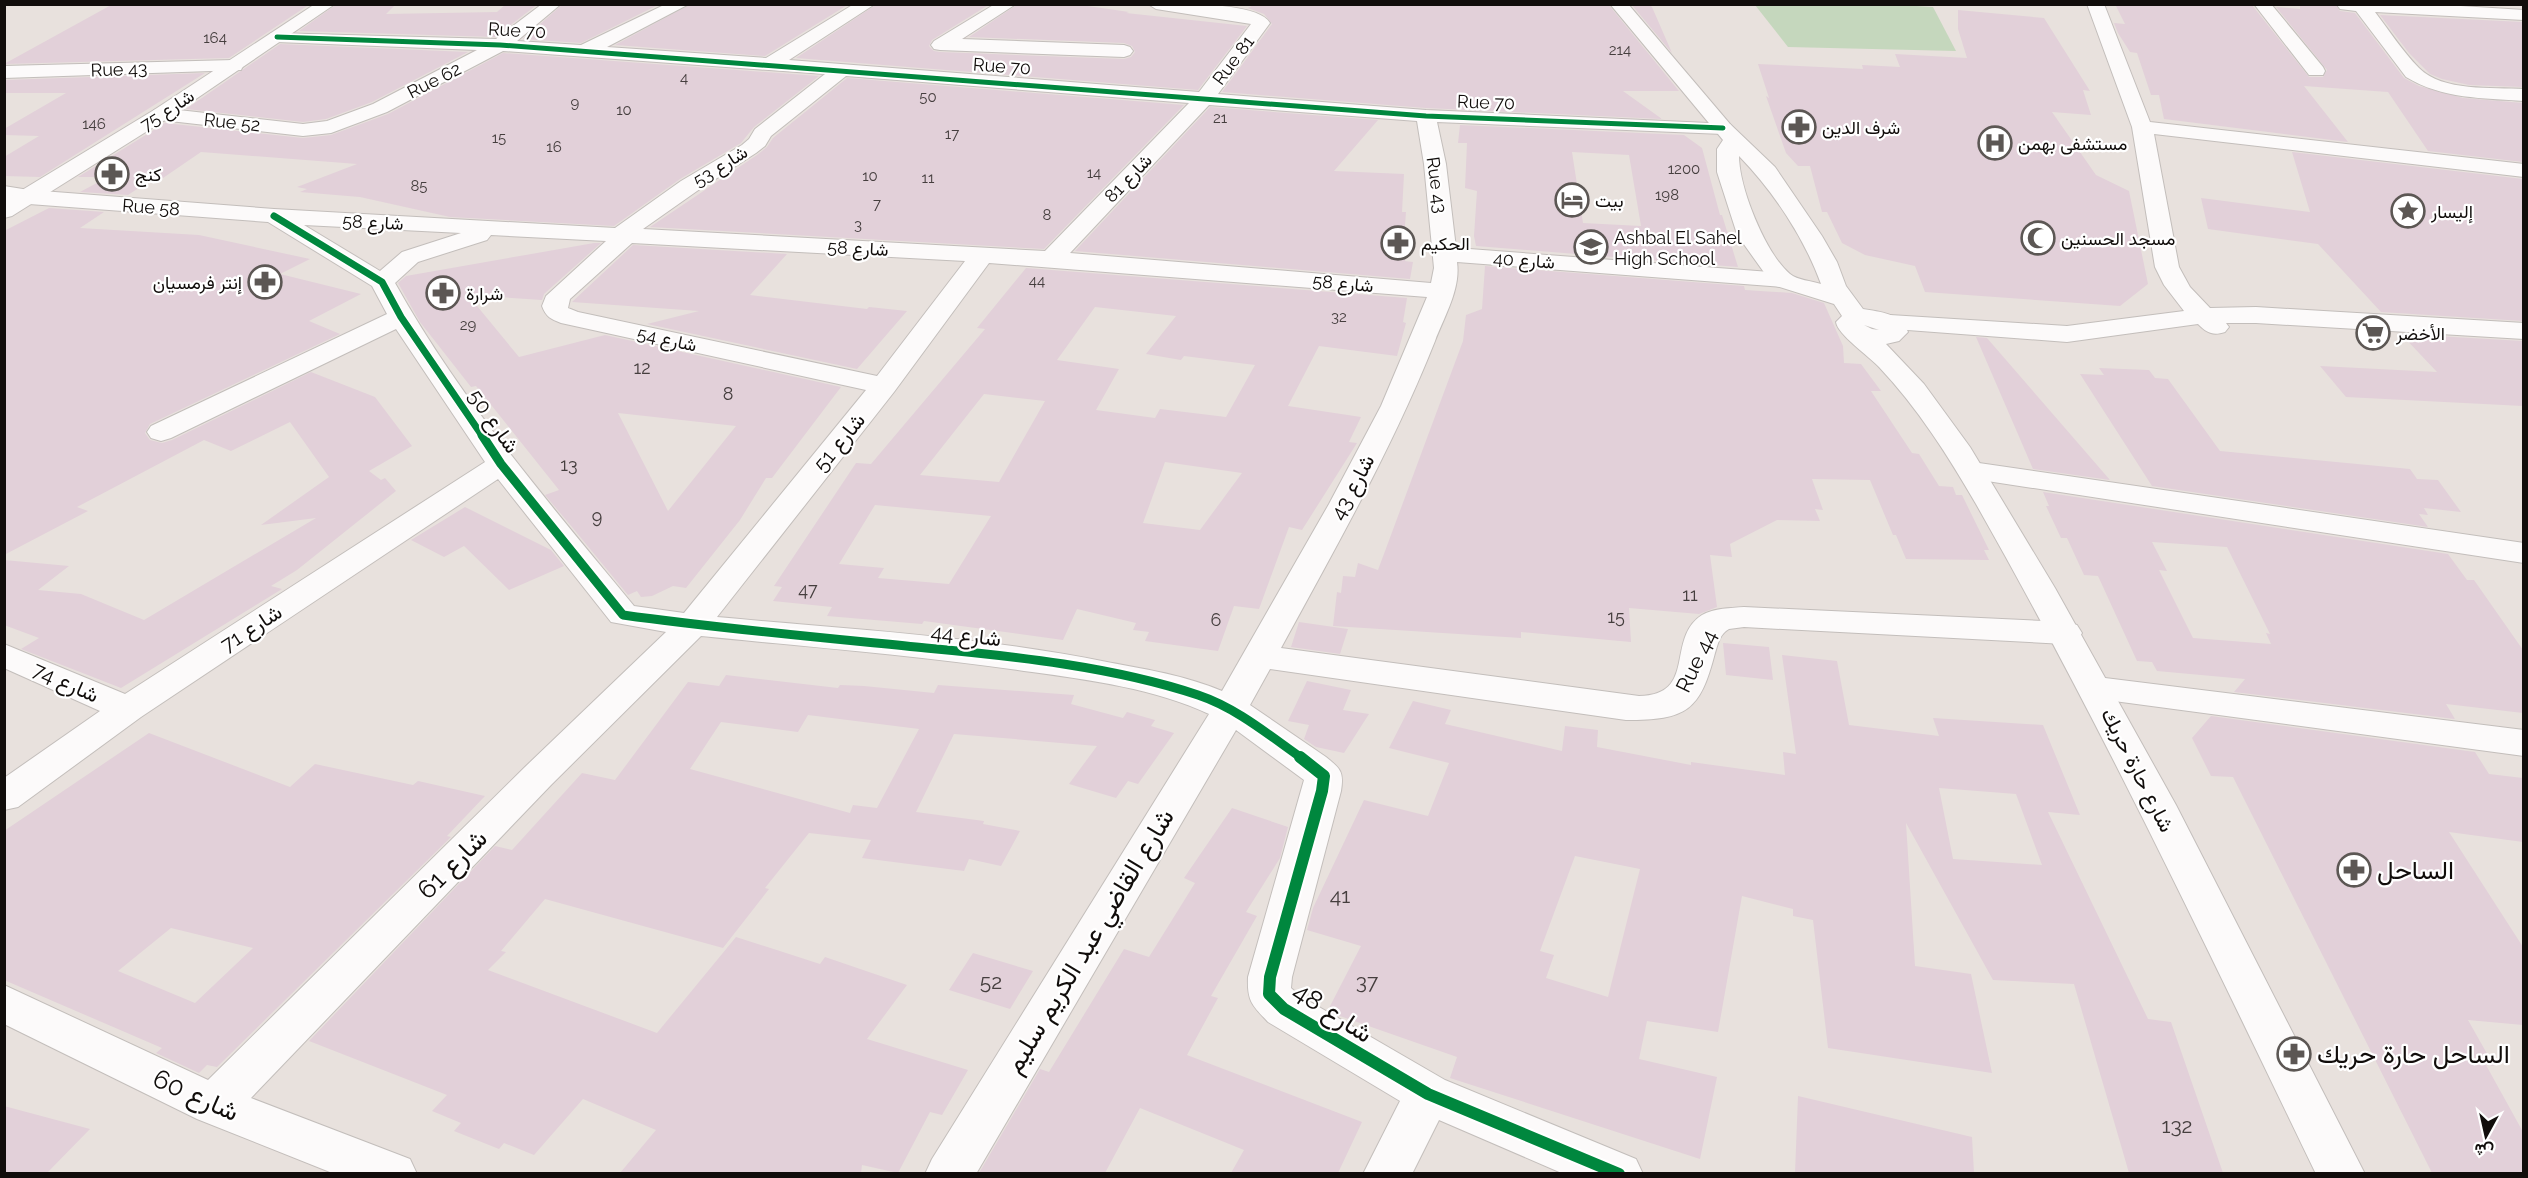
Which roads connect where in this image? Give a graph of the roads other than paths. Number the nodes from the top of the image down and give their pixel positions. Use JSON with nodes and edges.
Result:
{"nodes":[{"id":1,"x":327,"y":4,"type":"edge"},
{"id":2,"x":552,"y":4,"type":"edge"},
{"id":3,"x":681,"y":4,"type":"edge"},
{"id":4,"x":867,"y":4,"type":"edge"},
{"id":5,"x":1008,"y":4,"type":"edge"},
{"id":6,"x":1156,"y":4,"type":"edge"},
{"id":7,"x":1618,"y":4,"type":"edge"},
{"id":8,"x":2096,"y":4,"type":"edge"},
{"id":9,"x":2262,"y":4,"type":"edge"},
{"id":10,"x":2339,"y":4,"type":"edge"},
{"id":11,"x":2360,"y":5,"type":"edge"},
{"id":12,"x":2523,"y":15,"type":"edge"},
{"id":13,"x":277,"y":37,"type":"junction"},
{"id":14,"x":942,"y":44,"type":"junction"},
{"id":15,"x":500,"y":45,"type":"junction"},
{"id":16,"x":585,"y":51,"type":"junction"},
{"id":17,"x":1124,"y":51,"type":"dead end"},
{"id":18,"x":769,"y":64,"type":"junction"},
{"id":19,"x":234,"y":66,"type":"junction"},
{"id":20,"x":843,"y":69,"type":"junction"},
{"id":21,"x":2316,"y":71,"type":"dead end"},
{"id":22,"x":4,"y":72,"type":"edge"},
{"id":23,"x":896,"y":74,"type":"junction"},
{"id":24,"x":2523,"y":95,"type":"edge"},
{"id":25,"x":1205,"y":98,"type":"junction"},
{"id":26,"x":161,"y":114,"type":"junction"},
{"id":27,"x":1426,"y":116,"type":"junction"},
{"id":28,"x":2142,"y":127,"type":"junction"},
{"id":29,"x":303,"y":130,"type":"joint"},
{"id":30,"x":1729,"y":133,"type":"junction"},
{"id":31,"x":2523,"y":171,"type":"edge"},
{"id":32,"x":4,"y":193,"type":"edge"},
{"id":33,"x":28,"y":197,"type":"junction"},
{"id":34,"x":4,"y":211,"type":"edge"},
{"id":35,"x":274,"y":216,"type":"junction"},
{"id":36,"x":500,"y":229,"type":"junction"},
{"id":37,"x":623,"y":235,"type":"junction"},
{"id":38,"x":1446,"y":254,"type":"junction"},
{"id":39,"x":982,"y":255,"type":"junction"},
{"id":40,"x":1051,"y":259,"type":"junction"},
{"id":41,"x":1782,"y":280,"type":"junction"},
{"id":42,"x":382,"y":282,"type":"junction"},
{"id":43,"x":1442,"y":291,"type":"junction"},
{"id":44,"x":401,"y":317,"type":"junction"},
{"id":45,"x":1852,"y":317,"type":"junction"},
{"id":46,"x":2210,"y":322,"type":"junction"},
{"id":47,"x":1891,"y":331,"type":"junction"},
{"id":48,"x":2523,"y":331,"type":"edge"},
{"id":49,"x":2523,"y":343,"type":"edge"},
{"id":50,"x":1908,"y":381,"type":"junction"},
{"id":51,"x":884,"y":386,"type":"junction"},
{"id":52,"x":161,"y":432,"type":"dead end"},
{"id":53,"x":501,"y":464,"type":"junction"},
{"id":54,"x":1972,"y":471,"type":"junction"},
{"id":55,"x":2523,"y":553,"type":"edge"},
{"id":56,"x":693,"y":625,"type":"junction"},
{"id":57,"x":2065,"y":633,"type":"junction"},
{"id":58,"x":4,"y":655,"type":"edge"},
{"id":59,"x":1259,"y":656,"type":"junction"},
{"id":60,"x":2097,"y":689,"type":"junction"},
{"id":61,"x":128,"y":709,"type":"junction"},
{"id":62,"x":1230,"y":709,"type":"junction"},
{"id":63,"x":2523,"y":743,"type":"edge"},
{"id":64,"x":4,"y":797,"type":"edge"},
{"id":65,"x":4,"y":1003,"type":"edge"},
{"id":66,"x":1428,"y":1094,"type":"junction"},
{"id":67,"x":214,"y":1105,"type":"junction"},
{"id":68,"x":393,"y":1173,"type":"edge"},
{"id":69,"x":949,"y":1173,"type":"edge"},
{"id":70,"x":1387,"y":1173,"type":"edge"},
{"id":71,"x":1619,"y":1173,"type":"edge"},
{"id":72,"x":2341,"y":1173,"type":"edge"}],
"edges":[{"from":1,"to":13,"type":"street","name":"شارع 75"},
{"from":2,"to":15,"type":"street","name":"Rue 62"},
{"from":3,"to":16,"type":"street"},
{"from":4,"to":18,"type":"street"},
{"from":5,"to":14,"type":"street"},
{"from":6,"to":25,"type":"street","name":"Rue 81"},
{"from":7,"to":30,"type":"street","name":"شارع حارة حريك"},
{"from":8,"to":28,"type":"street"},
{"from":9,"to":21,"type":"street"},
{"from":10,"to":11,"type":"street"},
{"from":11,"to":12,"type":"street"},
{"from":11,"to":24,"type":"street"},
{"from":13,"to":15,"type":"street","name":"Rue 70"},
{"from":13,"to":19,"type":"street","name":"شارع 75"},
{"from":14,"to":17,"type":"street"},
{"from":14,"to":23,"type":"street"},
{"from":15,"to":16,"type":"street","name":"Rue 70"},
{"from":15,"to":29,"type":"street","name":"Rue 62"},
{"from":16,"to":18,"type":"street","name":"Rue 70"},
{"from":18,"to":20,"type":"street","name":"Rue 70"},
{"from":19,"to":22,"type":"street","name":"Rue 43"},
{"from":19,"to":26,"type":"street","name":"شارع 75"},
{"from":20,"to":23,"type":"street","name":"Rue 70"},
{"from":20,"to":37,"type":"street","name":"شارع 53"},
{"from":23,"to":25,"type":"street","name":"Rue 70"},
{"from":25,"to":27,"type":"street","name":"Rue 70"},
{"from":25,"to":40,"type":"street","name":"شارع 81"},
{"from":26,"to":29,"type":"street","name":"Rue 52"},
{"from":26,"to":33,"type":"street","name":"شارع 75"},
{"from":27,"to":30,"type":"street","name":"Rue 70"},
{"from":27,"to":38,"type":"street","name":"Rue 43"},
{"from":28,"to":31,"type":"street"},
{"from":28,"to":46,"type":"street"},
{"from":30,"to":41,"type":"street"},
{"from":30,"to":45,"type":"street","name":"شارع حارة حريك"},
{"from":32,"to":33,"type":"street","name":"Rue 58"},
{"from":33,"to":34,"type":"street","name":"شارع 75"},
{"from":33,"to":35,"type":"street","name":"Rue 58"},
{"from":35,"to":36,"type":"street","name":"شارع 58"},
{"from":35,"to":42,"type":"street"},
{"from":36,"to":37,"type":"street","name":"شارع 58"},
{"from":36,"to":42,"type":"street"},
{"from":37,"to":39,"type":"street","name":"شارع 58"},
{"from":37,"to":51,"type":"street","name":"شارع 54"},
{"from":38,"to":41,"type":"street","name":"شارع 40"},
{"from":38,"to":43,"type":"street","name":"شارع 43"},
{"from":39,"to":40,"type":"street","name":"شارع 58"},
{"from":39,"to":51,"type":"street","name":"شارع 51"},
{"from":40,"to":43,"type":"street","name":"شارع 58"},
{"from":41,"to":45,"type":"street","name":"شارع حارة حريك"},
{"from":42,"to":44,"type":"street","name":"شارع 50"},
{"from":43,"to":59,"type":"street","name":"شارع 43"},
{"from":44,"to":52,"type":"street"},
{"from":44,"to":53,"type":"street","name":"شارع 50"},
{"from":45,"to":47,"type":"street"},
{"from":45,"to":50,"type":"street","name":"شارع حارة حريك"},
{"from":46,"to":47,"type":"street"},
{"from":46,"to":48,"type":"street"},
{"from":46,"to":49,"type":"street"},
{"from":47,"to":50,"type":"street","name":"شارع حارة حريك"},
{"from":50,"to":54,"type":"street","name":"شارع حارة حريك"},
{"from":51,"to":56,"type":"street","name":"شارع 51"},
{"from":53,"to":56,"type":"street","name":"شارع 50"},
{"from":53,"to":61,"type":"street","name":"شارع 71"},
{"from":54,"to":55,"type":"street"},
{"from":54,"to":57,"type":"street","name":"شارع حارة حريك"},
{"from":56,"to":62,"type":"street","name":"شارع 44"},
{"from":56,"to":67,"type":"street","name":"شارع 61"},
{"from":57,"to":59,"type":"street","name":"Rue 44"},
{"from":57,"to":60,"type":"street","name":"شارع حارة حريك"},
{"from":58,"to":61,"type":"street","name":"شارع 74"},
{"from":59,"to":62,"type":"street","name":"شارع 43"},
{"from":60,"to":63,"type":"street"},
{"from":60,"to":72,"type":"street","name":"شارع حارة حريك"},
{"from":61,"to":64,"type":"street","name":"شارع 71"},
{"from":62,"to":66,"type":"street","name":"شارع 48"},
{"from":62,"to":69,"type":"street","name":"شارع القاضي عبد الكريم سليم"},
{"from":65,"to":67,"type":"street","name":"شارع 60"},
{"from":66,"to":70,"type":"street"},
{"from":66,"to":71,"type":"street","name":"شارع 48"},
{"from":67,"to":68,"type":"street","name":"شارع 60"}]}
